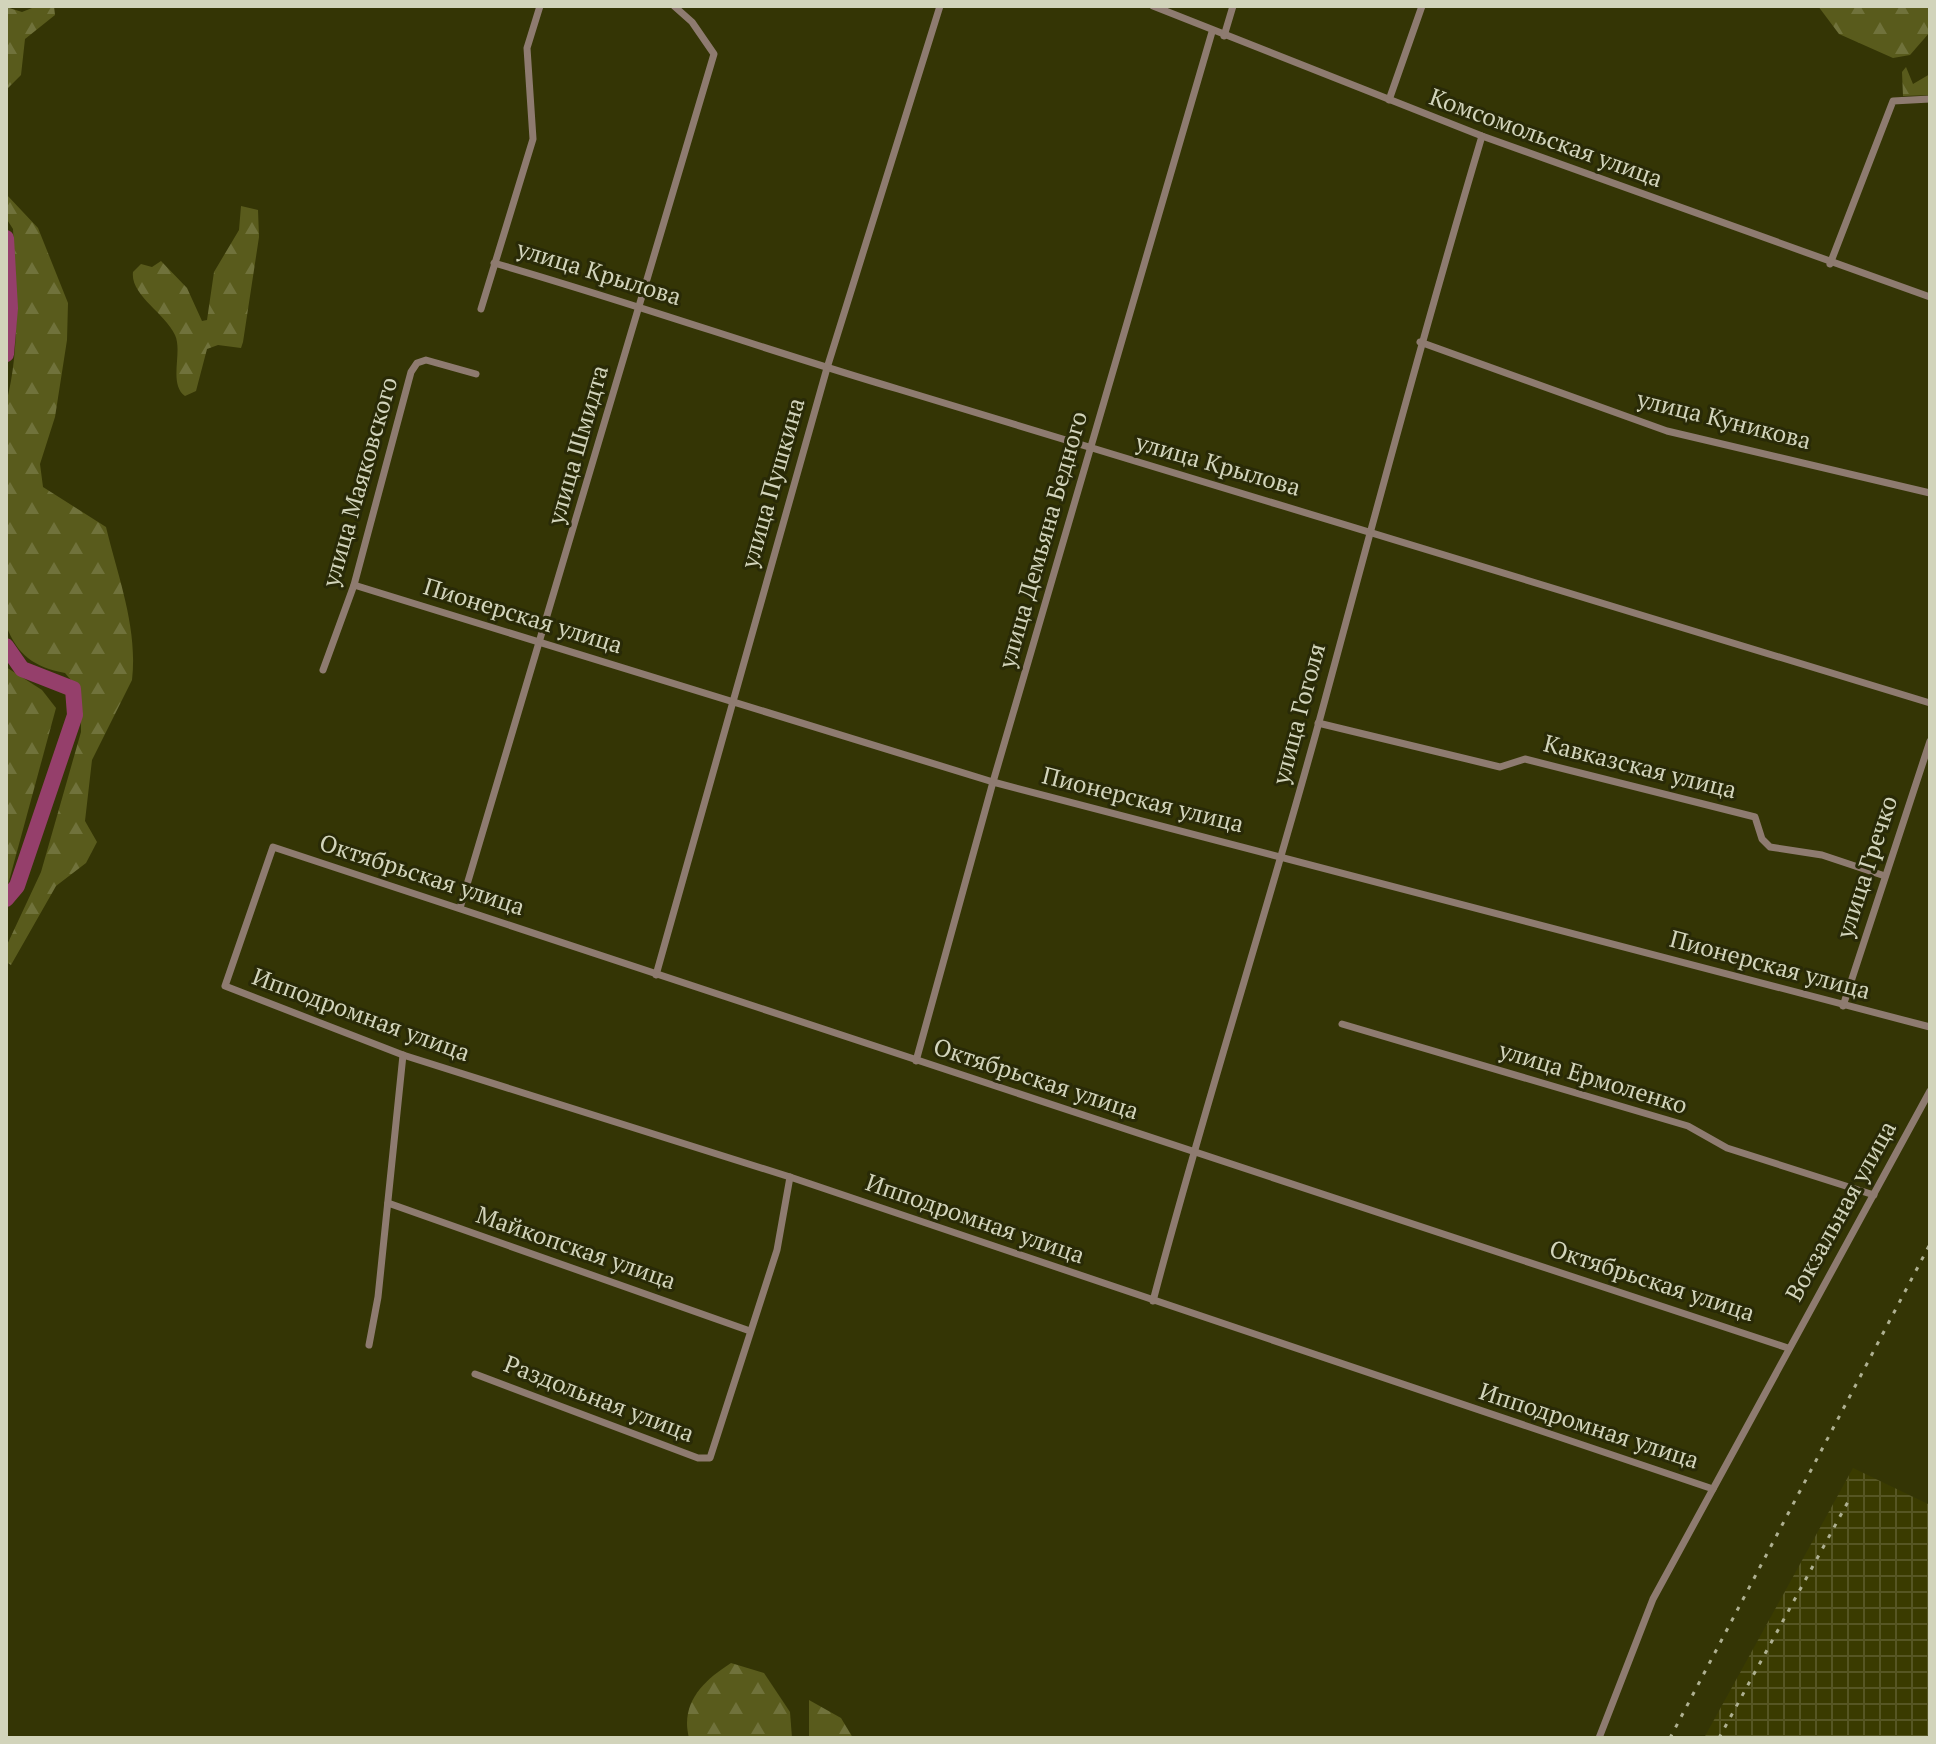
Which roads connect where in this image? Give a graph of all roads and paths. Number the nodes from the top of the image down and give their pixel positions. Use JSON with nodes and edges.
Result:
{"nodes":[{"id":1,"x":540,"y":6,"type":"edge"},
{"id":2,"x":674,"y":6,"type":"edge"},
{"id":3,"x":940,"y":6,"type":"edge"},
{"id":4,"x":1153,"y":6,"type":"edge"},
{"id":5,"x":1233,"y":6,"type":"edge"},
{"id":6,"x":1422,"y":6,"type":"edge"},
{"id":7,"x":1212,"y":32,"type":"junction"},
{"id":8,"x":1224,"y":36,"type":"junction"},
{"id":9,"x":1930,"y":99,"type":"edge"},
{"id":10,"x":1389,"y":100,"type":"junction"},
{"id":11,"x":1482,"y":136,"type":"junction"},
{"id":12,"x":494,"y":263,"type":"junction"},
{"id":13,"x":1830,"y":264,"type":"junction"},
{"id":14,"x":1930,"y":297,"type":"edge"},
{"id":15,"x":640,"y":305,"type":"junction"},
{"id":16,"x":481,"y":309,"type":"dead end"},
{"id":17,"x":1420,"y":342,"type":"junction"},
{"id":18,"x":827,"y":368,"type":"junction"},
{"id":19,"x":476,"y":374,"type":"dead end"},
{"id":20,"x":1092,"y":448,"type":"junction"},
{"id":21,"x":1930,"y":493,"type":"edge"},
{"id":22,"x":1368,"y":530,"type":"junction"},
{"id":23,"x":354,"y":585,"type":"junction"},
{"id":24,"x":542,"y":641,"type":"junction"},
{"id":25,"x":323,"y":670,"type":"dead end"},
{"id":26,"x":732,"y":702,"type":"junction"},
{"id":27,"x":1930,"y":703,"type":"edge"},
{"id":28,"x":1318,"y":723,"type":"junction"},
{"id":29,"x":1930,"y":741,"type":"edge"},
{"id":30,"x":993,"y":782,"type":"junction"},
{"id":31,"x":1279,"y":856,"type":"junction"},
{"id":32,"x":1885,"y":876,"type":"junction"},
{"id":33,"x":460,"y":908,"type":"junction"},
{"id":34,"x":656,"y":975,"type":"junction"},
{"id":35,"x":225,"y":986,"type":"joint"},
{"id":36,"x":1843,"y":1006,"type":"junction"},
{"id":37,"x":1342,"y":1024,"type":"dead end"},
{"id":38,"x":1930,"y":1027,"type":"edge"},
{"id":39,"x":403,"y":1055,"type":"junction"},
{"id":40,"x":916,"y":1061,"type":"junction"},
{"id":41,"x":1930,"y":1091,"type":"edge"},
{"id":42,"x":1193,"y":1150,"type":"junction"},
{"id":43,"x":790,"y":1177,"type":"junction"},
{"id":44,"x":1874,"y":1195,"type":"junction"},
{"id":45,"x":388,"y":1203,"type":"junction"},
{"id":46,"x":1153,"y":1301,"type":"junction"},
{"id":47,"x":750,"y":1331,"type":"junction"},
{"id":48,"x":369,"y":1345,"type":"dead end"},
{"id":49,"x":1788,"y":1348,"type":"junction"},
{"id":50,"x":475,"y":1374,"type":"dead end"},
{"id":51,"x":1713,"y":1489,"type":"junction"},
{"id":52,"x":1599,"y":1738,"type":"edge"}],
"edges":[{"from":1,"to":12,"type":"street"},
{"from":2,"to":15,"type":"street","name":"улица Шмидта"},
{"from":3,"to":18,"type":"street","name":"улица Пушкина"},
{"from":4,"to":7,"type":"street","name":"Комсомольская улица"},
{"from":5,"to":8,"type":"street"},
{"from":6,"to":10,"type":"street"},
{"from":7,"to":8,"type":"street","name":"Комсомольская улица"},
{"from":7,"to":20,"type":"street","name":"улица Демьяна Бедного"},
{"from":8,"to":10,"type":"street","name":"Комсомольская улица"},
{"from":9,"to":13,"type":"street"},
{"from":10,"to":11,"type":"street","name":"Комсомольская улица"},
{"from":11,"to":13,"type":"street","name":"Комсомольская улица"},
{"from":11,"to":17,"type":"street","name":"улица Гоголя"},
{"from":12,"to":15,"type":"street","name":"улица Крылова"},
{"from":12,"to":16,"type":"street"},
{"from":13,"to":14,"type":"street","name":"Комсомольская улица"},
{"from":15,"to":18,"type":"street","name":"улица Крылова"},
{"from":15,"to":24,"type":"street","name":"улица Шмидта"},
{"from":17,"to":21,"type":"street","name":"улица Куникова"},
{"from":17,"to":22,"type":"street","name":"улица Гоголя"},
{"from":18,"to":20,"type":"street","name":"улица Крылова"},
{"from":18,"to":26,"type":"street","name":"улица Пушкина"},
{"from":19,"to":23,"type":"street","name":"улица Маяковского"},
{"from":20,"to":22,"type":"street","name":"улица Крылова"},
{"from":20,"to":30,"type":"street","name":"улица Демьяна Бедного"},
{"from":22,"to":27,"type":"street","name":"улица Крылова"},
{"from":22,"to":28,"type":"street","name":"улица Гоголя"},
{"from":23,"to":24,"type":"street","name":"Пионерская улица"},
{"from":23,"to":25,"type":"street","name":"улица Маяковского"},
{"from":24,"to":26,"type":"street","name":"Пионерская улица"},
{"from":24,"to":33,"type":"street","name":"улица Шмидта"},
{"from":26,"to":30,"type":"street","name":"Пионерская улица"},
{"from":26,"to":34,"type":"street","name":"улица Пушкина"},
{"from":28,"to":31,"type":"street","name":"улица Гоголя"},
{"from":28,"to":32,"type":"street","name":"Кавказская улица"},
{"from":29,"to":32,"type":"street","name":"улица Гречко"},
{"from":30,"to":31,"type":"street","name":"Пионерская улица"},
{"from":30,"to":40,"type":"street","name":"улица Демьяна Бедного"},
{"from":31,"to":36,"type":"street","name":"Пионерская улица"},
{"from":31,"to":42,"type":"street","name":"улица Гоголя"},
{"from":32,"to":36,"type":"street","name":"улица Гречко"},
{"from":33,"to":34,"type":"street","name":"Октябрьская улица"},
{"from":33,"to":35,"type":"street","name":"Октябрьская улица"},
{"from":34,"to":40,"type":"street","name":"Октябрьская улица"},
{"from":35,"to":39,"type":"street","name":"Ипподромная улица"},
{"from":36,"to":38,"type":"street","name":"Пионерская улица"},
{"from":37,"to":44,"type":"street","name":"улица Ермоленко"},
{"from":39,"to":43,"type":"street","name":"Ипподромная улица"},
{"from":39,"to":45,"type":"street"},
{"from":40,"to":42,"type":"street","name":"Октябрьская улица"},
{"from":41,"to":44,"type":"street","name":"Вокзальная улица"},
{"from":42,"to":46,"type":"street","name":"улица Гоголя"},
{"from":42,"to":49,"type":"street","name":"Октябрьская улица"},
{"from":43,"to":46,"type":"street","name":"Ипподромная улица"},
{"from":43,"to":47,"type":"street"},
{"from":44,"to":49,"type":"street","name":"Вокзальная улица"},
{"from":45,"to":47,"type":"street","name":"Майкопская улица"},
{"from":45,"to":48,"type":"street"},
{"from":46,"to":51,"type":"street","name":"Ипподромная улица"},
{"from":47,"to":50,"type":"street","name":"Раздольная улица"},
{"from":49,"to":51,"type":"street","name":"Вокзальная улица"},
{"from":51,"to":52,"type":"street","name":"Вокзальная улица"}]}
